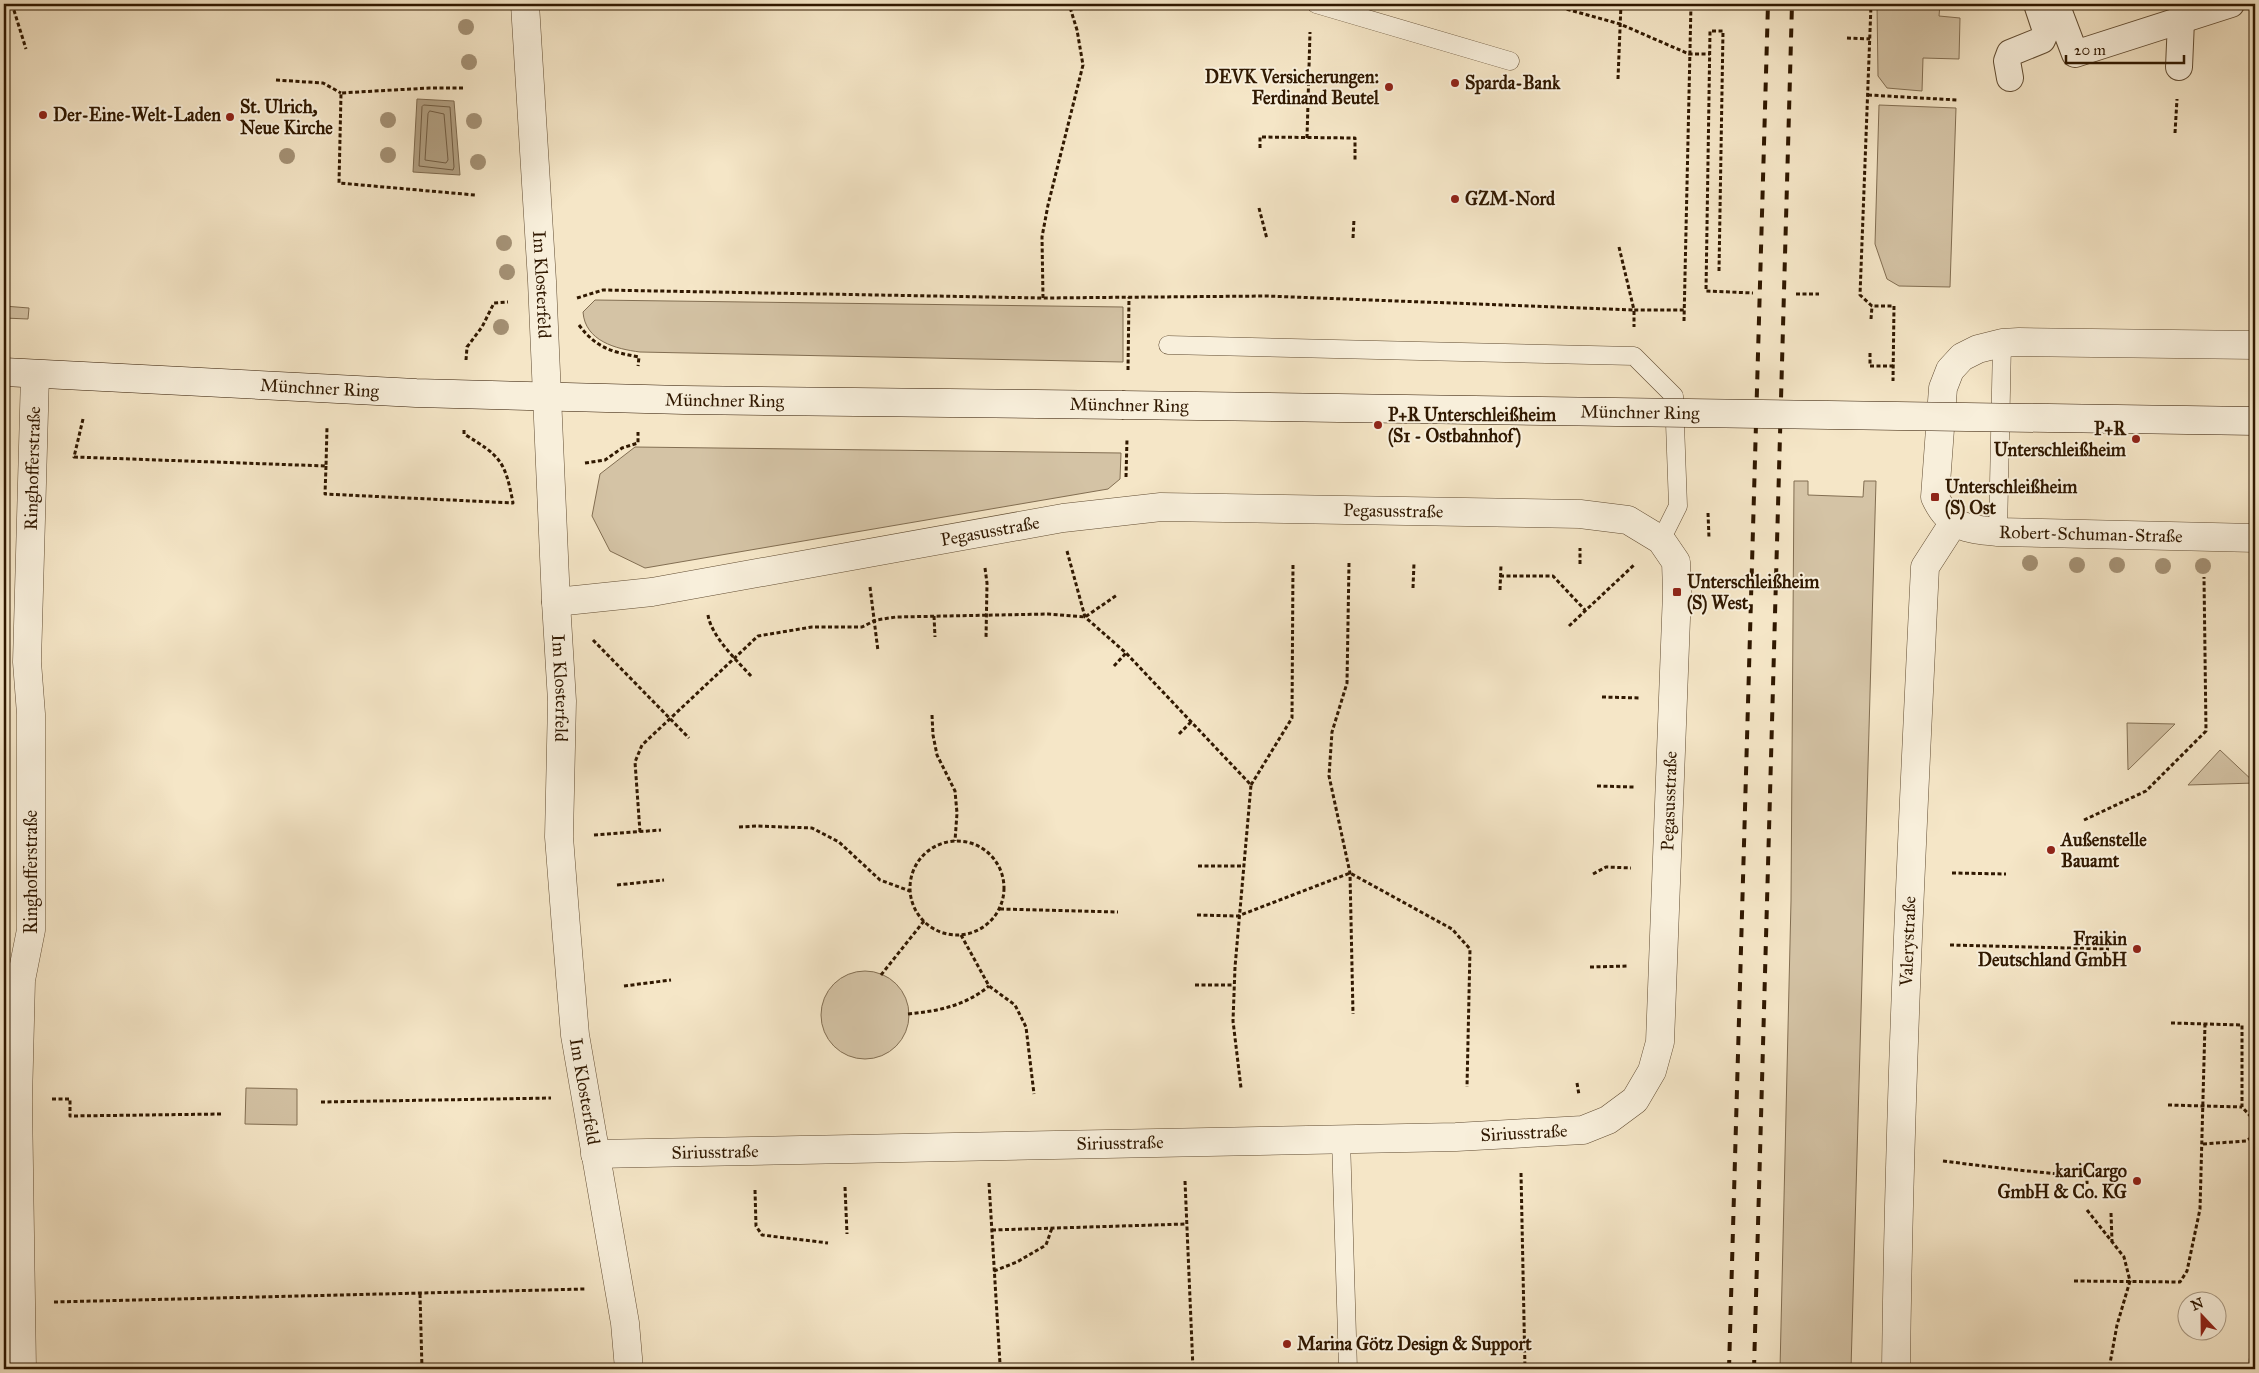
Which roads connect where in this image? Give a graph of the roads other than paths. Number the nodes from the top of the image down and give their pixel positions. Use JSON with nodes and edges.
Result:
{"nodes":[{"id":1,"x":524,"y":4,"type":"edge"},
{"id":2,"x":1316,"y":4,"type":"edge"},
{"id":3,"x":2037,"y":4,"type":"edge"},
{"id":4,"x":2056,"y":4,"type":"edge"},
{"id":5,"x":2231,"y":4,"type":"edge"},
{"id":6,"x":2181,"y":21,"type":"junction"},
{"id":7,"x":1510,"y":61,"type":"dead end"},
{"id":8,"x":2179,"y":67,"type":"dead end"},
{"id":9,"x":2010,"y":78,"type":"dead end"},
{"id":10,"x":2002,"y":343,"type":"junction"},
{"id":11,"x":1168,"y":345,"type":"dead end"},
{"id":12,"x":2255,"y":345,"type":"edge"},
{"id":13,"x":4,"y":372,"type":"edge"},
{"id":14,"x":35,"y":375,"type":"junction"},
{"id":15,"x":548,"y":396,"type":"junction"},
{"id":16,"x":2255,"y":422,"type":"edge"},
{"id":17,"x":1954,"y":522,"type":"junction"},
{"id":18,"x":1998,"y":532,"type":"junction"},
{"id":19,"x":2255,"y":538,"type":"edge"},
{"id":20,"x":1661,"y":540,"type":"junction"},
{"id":21,"x":556,"y":602,"type":"junction"},
{"id":22,"x":1635,"y":1100,"type":"joint"},
{"id":23,"x":1341,"y":1139,"type":"junction"},
{"id":24,"x":596,"y":1154,"type":"junction"},
{"id":25,"x":22,"y":1369,"type":"edge"},
{"id":26,"x":629,"y":1369,"type":"edge"},
{"id":27,"x":1348,"y":1369,"type":"edge"},
{"id":28,"x":1896,"y":1369,"type":"edge"}],
"edges":[{"from":1,"to":15,"type":"street","name":"Im Klosterfeld"},
{"from":2,"to":7,"type":"lane"},
{"from":3,"to":9,"type":"street"},
{"from":4,"to":6,"type":"street"},
{"from":5,"to":6,"type":"street"},
{"from":6,"to":8,"type":"street"},
{"from":10,"to":12,"type":"street"},
{"from":10,"to":17,"type":"street"},
{"from":10,"to":18,"type":"lane"},
{"from":11,"to":20,"type":"lane"},
{"from":13,"to":14,"type":"street","name":"Münchner Ring"},
{"from":14,"to":15,"type":"street","name":"Münchner Ring"},
{"from":14,"to":25,"type":"street","name":"Ringhofferstraße"},
{"from":15,"to":16,"type":"street","name":"Münchner Ring","bridge":true},
{"from":15,"to":21,"type":"street","name":"Im Klosterfeld"},
{"from":17,"to":18,"type":"street","name":"Robert-Schuman-Straße"},
{"from":17,"to":28,"type":"street","name":"Valerystraße"},
{"from":18,"to":19,"type":"street","name":"Robert-Schuman-Straße"},
{"from":20,"to":21,"type":"street","name":"Pegasusstraße"},
{"from":20,"to":22,"type":"street","name":"Pegasusstraße"},
{"from":21,"to":24,"type":"street","name":"Im Klosterfeld"},
{"from":22,"to":23,"type":"street","name":"Siriusstraße"},
{"from":23,"to":24,"type":"street","name":"Siriusstraße"},
{"from":23,"to":27,"type":"lane"},
{"from":24,"to":26,"type":"street","name":"Im Klosterfeld"}]}
